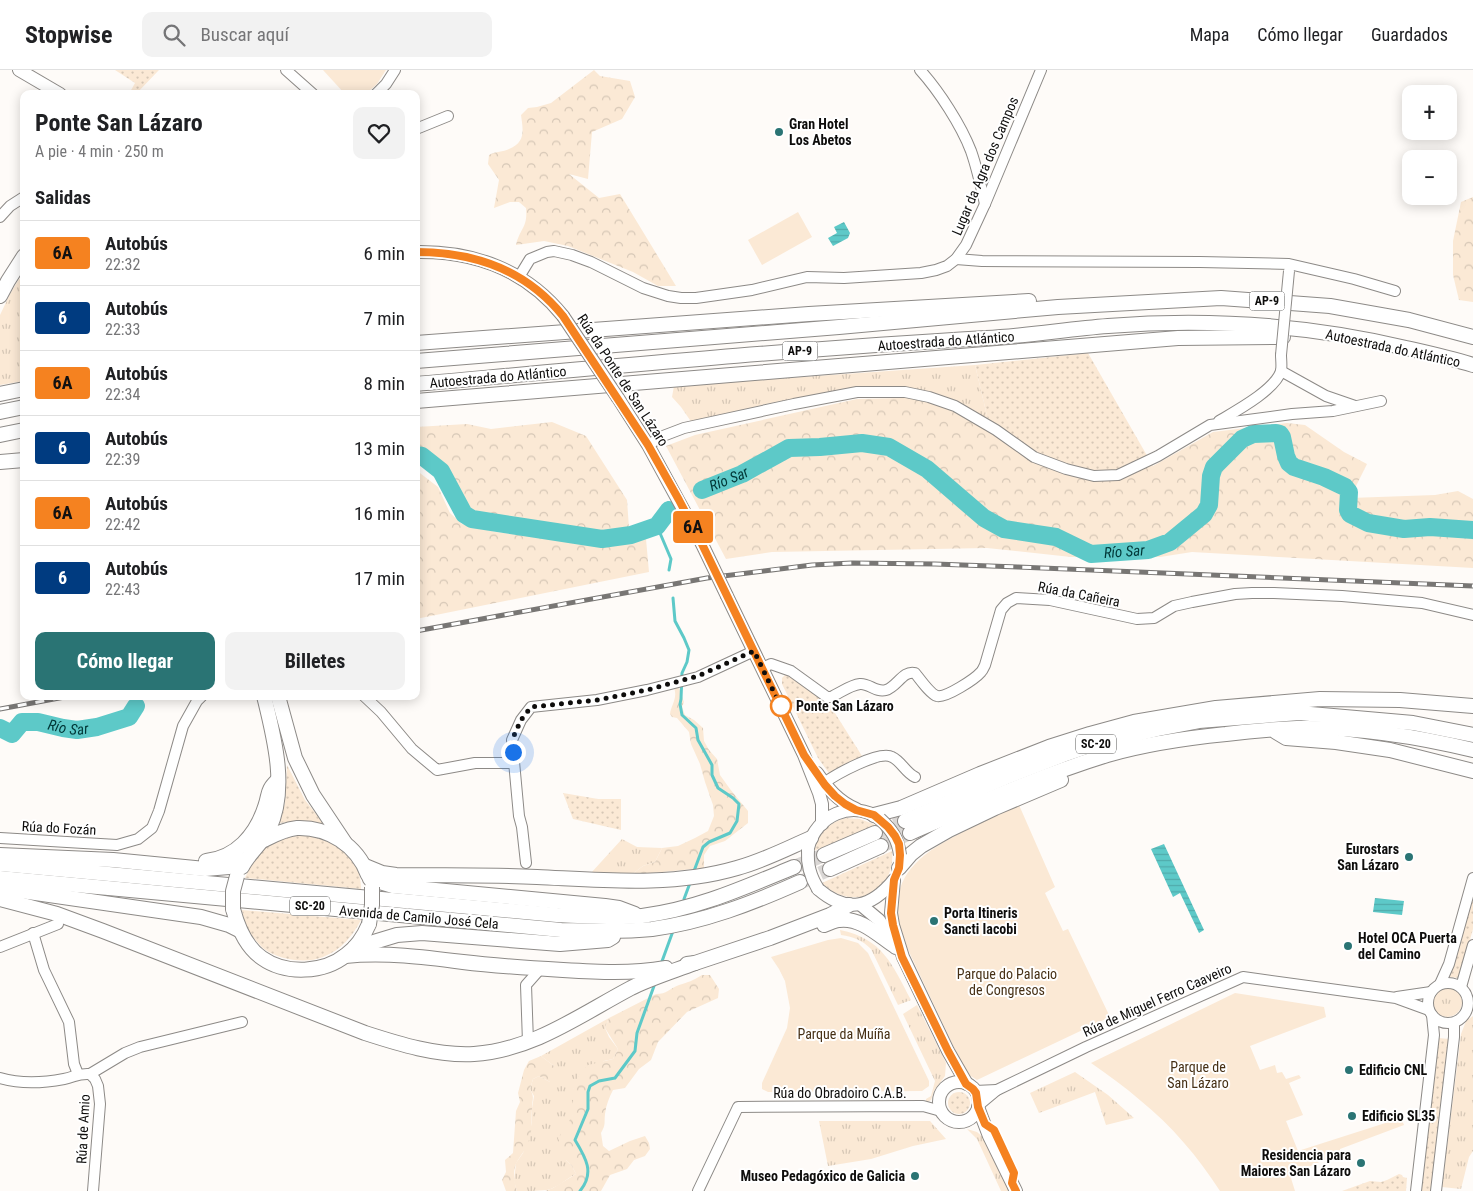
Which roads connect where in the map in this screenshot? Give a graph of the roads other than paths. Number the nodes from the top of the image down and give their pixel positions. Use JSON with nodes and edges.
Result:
{"nodes":[{"id":1,"x":20,"y":70,"type":"edge"},
{"id":2,"x":286,"y":70,"type":"edge"},
{"id":3,"x":395,"y":70,"type":"edge"},
{"id":4,"x":920,"y":70,"type":"edge"},
{"id":5,"x":1041,"y":70,"type":"edge"},
{"id":6,"x":53,"y":90,"type":"edge"},
{"id":7,"x":308,"y":90,"type":"edge"},
{"id":8,"x":380,"y":90,"type":"edge"},
{"id":9,"x":448,"y":116,"type":"dead end"},
{"id":10,"x":420,"y":128,"type":"edge"},
{"id":11,"x":20,"y":200,"type":"edge"},
{"id":12,"x":985,"y":204,"type":"junction"},
{"id":13,"x":0,"y":217,"type":"edge"},
{"id":14,"x":420,"y":252,"type":"edge"},
{"id":15,"x":956,"y":259,"type":"junction"},
{"id":16,"x":20,"y":262,"type":"edge"},
{"id":17,"x":1289,"y":268,"type":"junction"},
{"id":18,"x":518,"y":277,"type":"junction"},
{"id":19,"x":1395,"y":291,"type":"dead end"},
{"id":20,"x":0,"y":296,"type":"edge"},
{"id":21,"x":1058,"y":307,"type":"junction"},
{"id":22,"x":1331,"y":333,"type":"junction"},
{"id":23,"x":1473,"y":337,"type":"edge"},
{"id":24,"x":420,"y":343,"type":"edge"},
{"id":25,"x":420,"y":361,"type":"edge"},
{"id":26,"x":1473,"y":365,"type":"edge"},
{"id":27,"x":1281,"y":371,"type":"junction"},
{"id":28,"x":420,"y":384,"type":"edge"},
{"id":29,"x":20,"y":390,"type":"edge"},
{"id":30,"x":0,"y":394,"type":"edge"},
{"id":31,"x":420,"y":401,"type":"edge"},
{"id":32,"x":1380,"y":401,"type":"dead end"},
{"id":33,"x":1356,"y":406,"type":"junction"},
{"id":34,"x":20,"y":408,"type":"edge"},
{"id":35,"x":0,"y":412,"type":"edge"},
{"id":36,"x":1210,"y":425,"type":"junction"},
{"id":37,"x":20,"y":431,"type":"edge"},
{"id":38,"x":0,"y":435,"type":"edge"},
{"id":39,"x":648,"y":445,"type":"junction"},
{"id":40,"x":20,"y":460,"type":"edge"},
{"id":41,"x":0,"y":462,"type":"edge"},
{"id":42,"x":1473,"y":615,"type":"edge"},
{"id":43,"x":754,"y":651,"type":"junction"},
{"id":44,"x":762,"y":668,"type":"junction"},
{"id":45,"x":198,"y":700,"type":"edge"},
{"id":46,"x":265,"y":700,"type":"edge"},
{"id":47,"x":279,"y":700,"type":"edge"},
{"id":48,"x":368,"y":700,"type":"edge"},
{"id":49,"x":1267,"y":704,"type":"junction"},
{"id":50,"x":1473,"y":706,"type":"edge"},
{"id":51,"x":1299,"y":713,"type":"junction"},
{"id":52,"x":1270,"y":730,"type":"junction"},
{"id":53,"x":1473,"y":736,"type":"edge"},
{"id":54,"x":1473,"y":750,"type":"edge"},
{"id":55,"x":804,"y":755,"type":"junction"},
{"id":56,"x":1109,"y":755,"type":"junction"},
{"id":57,"x":514,"y":763,"type":"junction"},
{"id":58,"x":1473,"y":771,"type":"edge"},
{"id":59,"x":915,"y":777,"type":"dead end"},
{"id":60,"x":278,"y":780,"type":"junction"},
{"id":61,"x":824,"y":784,"type":"junction"},
{"id":62,"x":856,"y":810,"type":"junction"},
{"id":63,"x":876,"y":822,"type":"junction"},
{"id":64,"x":822,"y":824,"type":"junction"},
{"id":65,"x":0,"y":838,"type":"edge"},
{"id":66,"x":264,"y":840,"type":"junction"},
{"id":67,"x":345,"y":842,"type":"junction"},
{"id":68,"x":809,"y":844,"type":"junction"},
{"id":69,"x":881,"y":846,"type":"tunnel mouth"},
{"id":70,"x":0,"y":855,"type":"edge"},
{"id":71,"x":824,"y":855,"type":"tunnel mouth"},
{"id":72,"x":246,"y":859,"type":"junction"},
{"id":73,"x":113,"y":860,"type":"junction"},
{"id":74,"x":526,"y":863,"type":"dead end"},
{"id":75,"x":0,"y":864,"type":"edge"},
{"id":76,"x":794,"y":868,"type":"tunnel mouth"},
{"id":77,"x":898,"y":868,"type":"junction"},
{"id":78,"x":830,"y":869,"type":"tunnel mouth"},
{"id":79,"x":369,"y":877,"type":"junction"},
{"id":80,"x":0,"y":878,"type":"edge"},
{"id":81,"x":1473,"y":878,"type":"edge"},
{"id":82,"x":800,"y":882,"type":"tunnel mouth"},
{"id":83,"x":0,"y":888,"type":"edge"},
{"id":84,"x":0,"y":899,"type":"edge"},
{"id":85,"x":855,"y":905,"type":"junction"},
{"id":86,"x":640,"y":916,"type":"junction"},
{"id":87,"x":58,"y":924,"type":"dead end"},
{"id":88,"x":240,"y":930,"type":"junction"},
{"id":89,"x":621,"y":931,"type":"junction"},
{"id":90,"x":33,"y":933,"type":"junction"},
{"id":91,"x":770,"y":938,"type":"junction"},
{"id":92,"x":1473,"y":945,"type":"edge"},
{"id":93,"x":0,"y":947,"type":"edge"},
{"id":94,"x":350,"y":952,"type":"junction"},
{"id":95,"x":899,"y":952,"type":"junction"},
{"id":96,"x":695,"y":963,"type":"junction"},
{"id":97,"x":541,"y":968,"type":"junction"},
{"id":98,"x":1440,"y":984,"type":"junction"},
{"id":99,"x":1461,"y":987,"type":"junction"},
{"id":100,"x":1431,"y":992,"type":"junction"},
{"id":101,"x":1396,"y":998,"type":"junction"},
{"id":102,"x":1430,"y":1013,"type":"junction"},
{"id":103,"x":242,"y":1022,"type":"dead end"},
{"id":104,"x":1454,"y":1023,"type":"junction"},
{"id":105,"x":528,"y":1042,"type":"junction"},
{"id":106,"x":948,"y":1051,"type":"junction"},
{"id":107,"x":78,"y":1074,"type":"junction"},
{"id":108,"x":90,"y":1074,"type":"junction"},
{"id":109,"x":0,"y":1078,"type":"edge"},
{"id":110,"x":947,"y":1086,"type":"junction"},
{"id":111,"x":971,"y":1088,"type":"junction"},
{"id":112,"x":997,"y":1090,"type":"junction"},
{"id":113,"x":978,"y":1106,"type":"junction"},
{"id":114,"x":941,"y":1111,"type":"junction"},
{"id":115,"x":965,"y":1121,"type":"junction"},
{"id":116,"x":989,"y":1136,"type":"junction"},
{"id":117,"x":93,"y":1191,"type":"edge"},
{"id":118,"x":698,"y":1191,"type":"edge"},
{"id":119,"x":1016,"y":1191,"type":"edge"},
{"id":120,"x":1416,"y":1191,"type":"edge"},
{"id":121,"x":1436,"y":1191,"type":"edge"}],
"edges":[{"from":1,"to":6,"type":"main road"},
{"from":2,"to":7,"type":"street"},
{"from":3,"to":8,"type":"street"},
{"from":4,"to":12,"type":"street"},
{"from":5,"to":12,"type":"street","name":"Lugar da Agra dos Campos"},
{"from":9,"to":10,"type":"street"},
{"from":11,"to":13,"type":"street"},
{"from":12,"to":15,"type":"street","name":"Lugar da Agra dos Campos"},
{"from":14,"to":18,"type":"main road","name":"Rúa da Ponte de San Lázaro"},
{"from":15,"to":17,"type":"street"},
{"from":15,"to":18,"type":"street"},
{"from":16,"to":20,"type":"highway"},
{"from":17,"to":19,"type":"street"},
{"from":17,"to":27,"type":"street","bridge":true},
{"from":18,"to":39,"type":"main road","name":"Rúa da Ponte de San Lázaro","bridge":true},
{"from":21,"to":23,"type":"highway","name":"Autoestrada do Atlántico","number":"AP-9"},
{"from":21,"to":24,"type":"highway"},
{"from":21,"to":25,"type":"highway","name":"Autoestrada do Atlántico","number":"AP-9"},
{"from":22,"to":26,"type":"highway","name":"Autoestrada do Atlántico","number":"AP-9"},
{"from":22,"to":28,"type":"highway","name":"Autoestrada do Atlántico","number":"AP-9"},
{"from":22,"to":31,"type":"highway"},
{"from":27,"to":33,"type":"street"},
{"from":27,"to":36,"type":"street"},
{"from":29,"to":30,"type":"highway"},
{"from":32,"to":33,"type":"street"},
{"from":33,"to":36,"type":"street"},
{"from":34,"to":35,"type":"highway"},
{"from":36,"to":39,"type":"street"},
{"from":37,"to":38,"type":"highway"},
{"from":39,"to":43,"type":"main road","name":"Rúa da Ponte de San Lázaro","bridge":true},
{"from":40,"to":41,"type":"highway"},
{"from":42,"to":44,"type":"street","name":"Rúa da Cañeira"},
{"from":43,"to":44,"type":"main road","name":"Rúa da Ponte de San Lázaro"},
{"from":43,"to":57,"type":"street"},
{"from":44,"to":55,"type":"main road","name":"Rúa da Ponte de San Lázaro"},
{"from":45,"to":65,"type":"street","name":"Rúa do Fozán"},
{"from":46,"to":60,"type":"highway"},
{"from":47,"to":67,"type":"highway"},
{"from":48,"to":57,"type":"street"},
{"from":49,"to":50,"type":"highway"},
{"from":49,"to":51,"type":"highway"},
{"from":49,"to":63,"type":"highway","number":"SC-20"},
{"from":51,"to":53,"type":"highway","number":"SC-20"},
{"from":51,"to":56,"type":"highway","number":"SC-20"},
{"from":52,"to":54,"type":"highway","number":"SC-20"},
{"from":52,"to":56,"type":"highway","number":"SC-20"},
{"from":52,"to":58,"type":"highway"},
{"from":55,"to":61,"type":"main road","name":"Rúa da Ponte de San Lázaro"},
{"from":55,"to":64,"type":"main road","name":"Rúa da Ponte de San Lázaro"},
{"from":56,"to":77,"type":"highway","number":"SC-20"},
{"from":57,"to":74,"type":"street"},
{"from":59,"to":61,"type":"street"},
{"from":60,"to":66,"type":"highway"},
{"from":60,"to":73,"type":"highway"},
{"from":61,"to":62,"type":"main road","name":"Rúa da Ponte de San Lázaro"},
{"from":62,"to":63,"type":"main road"},
{"from":62,"to":64,"type":"main road"},
{"from":63,"to":71,"type":"highway","number":"SC-20"},
{"from":63,"to":77,"type":"main road","bridge":true},
{"from":64,"to":68,"type":"main road"},
{"from":66,"to":67,"type":"highway"},
{"from":66,"to":72,"type":"highway"},
{"from":67,"to":79,"type":"highway"},
{"from":68,"to":79,"type":"highway"},
{"from":68,"to":85,"type":"main road","bridge":true},
{"from":69,"to":78,"type":"highway"},
{"from":70,"to":73,"type":"highway"},
{"from":72,"to":73,"type":"highway"},
{"from":72,"to":88,"type":"highway","bridge":true},
{"from":75,"to":86,"type":"highway","name":"Avenida de Camilo José Cela","number":"SC-20"},
{"from":76,"to":86,"type":"highway","name":"Avenida de Camilo José Cela","number":"SC-20"},
{"from":77,"to":85,"type":"main road"},
{"from":77,"to":95,"type":"main road"},
{"from":79,"to":86,"type":"highway"},
{"from":79,"to":94,"type":"highway","bridge":true},
{"from":80,"to":89,"type":"highway","name":"Avenida de Camilo José Cela","number":"SC-20"},
{"from":81,"to":98,"type":"street"},
{"from":82,"to":89,"type":"highway","name":"Avenida de Camilo José Cela","number":"SC-20"},
{"from":83,"to":88,"type":"highway"},
{"from":84,"to":105,"type":"highway"},
{"from":85,"to":91,"type":"highway"},
{"from":85,"to":95,"type":"main road"},
{"from":87,"to":90,"type":"street"},
{"from":88,"to":94,"type":"highway"},
{"from":89,"to":94,"type":"highway"},
{"from":90,"to":93,"type":"street"},
{"from":90,"to":107,"type":"street"},
{"from":91,"to":95,"type":"highway"},
{"from":91,"to":96,"type":"highway"},
{"from":92,"to":99,"type":"street"},
{"from":94,"to":97,"type":"highway"},
{"from":95,"to":106,"type":"main road"},
{"from":96,"to":97,"type":"highway"},
{"from":96,"to":105,"type":"highway"},
{"from":97,"to":105,"type":"street"},
{"from":98,"to":99,"type":"street"},
{"from":98,"to":100,"type":"street"},
{"from":99,"to":104,"type":"street"},
{"from":100,"to":101,"type":"street","name":"Rúa de Miguel Ferro Caaveiro"},
{"from":100,"to":102,"type":"street"},
{"from":101,"to":102,"type":"street","name":"Rúa de Miguel Ferro Caaveiro"},
{"from":101,"to":112,"type":"street","name":"Rúa de Miguel Ferro Caaveiro"},
{"from":102,"to":104,"type":"street"},
{"from":102,"to":120,"type":"street"},
{"from":103,"to":108,"type":"street"},
{"from":104,"to":121,"type":"street"},
{"from":106,"to":110,"type":"main road"},
{"from":106,"to":111,"type":"main road"},
{"from":107,"to":108,"type":"street","name":"Rúa de Amio"},
{"from":107,"to":109,"type":"street","name":"Rúa de Amio"},
{"from":108,"to":117,"type":"street","name":"Rúa de Amio"},
{"from":110,"to":111,"type":"main road"},
{"from":110,"to":114,"type":"main road"},
{"from":111,"to":112,"type":"street","name":"Rúa de Miguel Ferro Caaveiro"},
{"from":111,"to":113,"type":"main road"},
{"from":112,"to":113,"type":"street","name":"Rúa de Miguel Ferro Caaveiro"},
{"from":113,"to":115,"type":"main road"},
{"from":113,"to":116,"type":"main road"},
{"from":114,"to":115,"type":"main road"},
{"from":114,"to":118,"type":"street","name":"Rúa do Obradoiro C.A.B."},
{"from":115,"to":116,"type":"main road"},
{"from":116,"to":119,"type":"main road"}]}
